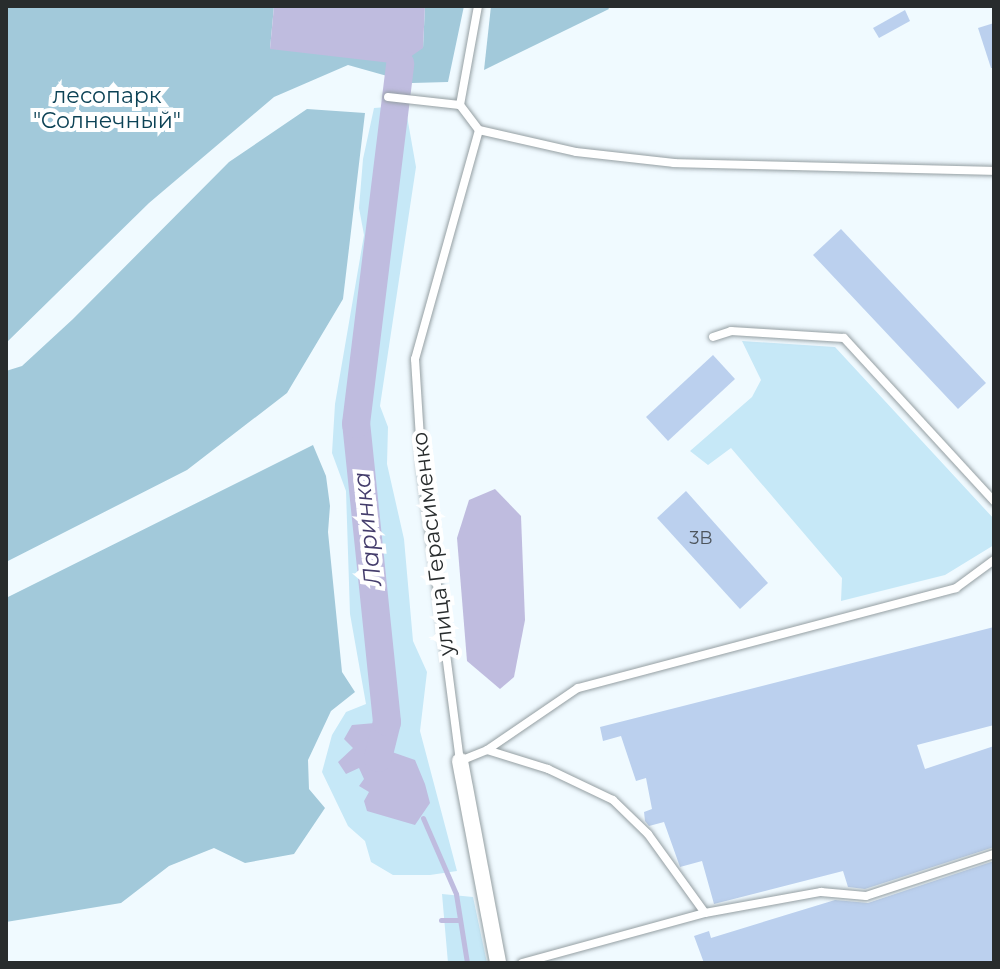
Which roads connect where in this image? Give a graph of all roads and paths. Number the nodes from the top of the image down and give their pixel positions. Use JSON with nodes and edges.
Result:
{"nodes":[{"id":1,"x":478,"y":6,"type":"edge"},
{"id":2,"x":388,"y":97,"type":"dead end"},
{"id":3,"x":460,"y":105,"type":"junction"},
{"id":4,"x":479,"y":130,"type":"junction"},
{"id":5,"x":994,"y":171,"type":"edge"},
{"id":6,"x":713,"y":337,"type":"dead end"},
{"id":7,"x":994,"y":501,"type":"edge"},
{"id":8,"x":994,"y":560,"type":"edge"},
{"id":9,"x":487,"y":750,"type":"junction"},
{"id":10,"x":460,"y":761,"type":"junction"},
{"id":11,"x":994,"y":854,"type":"edge"},
{"id":12,"x":705,"y":913,"type":"junction"},
{"id":13,"x":498,"y":963,"type":"edge"},
{"id":14,"x":522,"y":963,"type":"edge"}],
"edges":[{"from":1,"to":3,"type":"lane"},
{"from":2,"to":3,"type":"lane"},
{"from":3,"to":4,"type":"lane"},
{"from":4,"to":5,"type":"lane"},
{"from":4,"to":10,"type":"lane","name":"улица Герасименко"},
{"from":6,"to":7,"type":"lane"},
{"from":8,"to":9,"type":"lane"},
{"from":9,"to":10,"type":"lane"},
{"from":9,"to":12,"type":"lane"},
{"from":10,"to":13,"type":"street","name":"улица Герасименко"},
{"from":11,"to":12,"type":"lane"},
{"from":12,"to":14,"type":"lane"}]}
